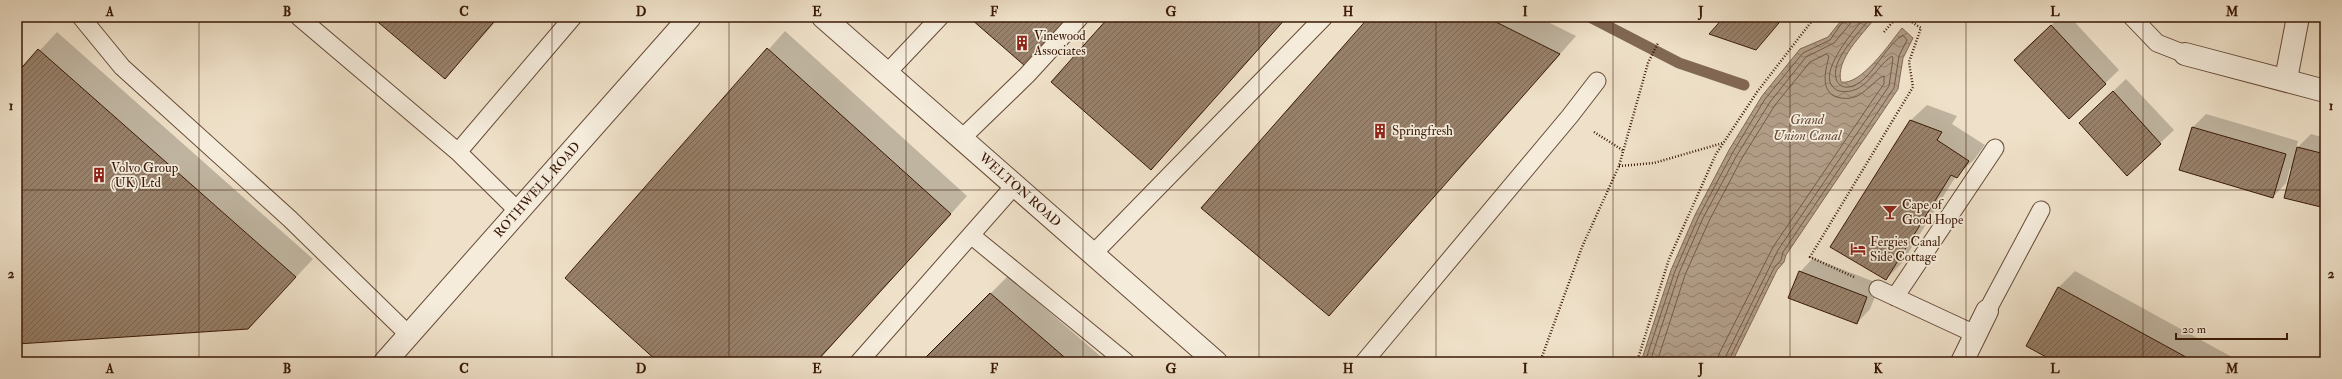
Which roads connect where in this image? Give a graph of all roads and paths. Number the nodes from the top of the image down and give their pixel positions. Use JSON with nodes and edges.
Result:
{"nodes":[{"id":1,"x":81,"y":17,"type":"edge"},
{"id":2,"x":299,"y":17,"type":"edge"},
{"id":3,"x":573,"y":17,"type":"edge"},
{"id":4,"x":690,"y":17,"type":"edge"},
{"id":5,"x":823,"y":17,"type":"edge"},
{"id":6,"x":940,"y":17,"type":"edge"},
{"id":7,"x":1080,"y":17,"type":"edge"},
{"id":8,"x":1324,"y":17,"type":"edge"},
{"id":9,"x":1815,"y":17,"type":"edge"},
{"id":10,"x":1897,"y":17,"type":"edge"},
{"id":11,"x":1904,"y":17,"type":"edge"},
{"id":12,"x":2132,"y":17,"type":"edge"},
{"id":13,"x":2298,"y":17,"type":"edge"},
{"id":14,"x":1884,"y":32,"type":"dead end"},
{"id":15,"x":1658,"y":43,"type":"dead end"},
{"id":16,"x":2185,"y":54,"type":"joint"},
{"id":17,"x":887,"y":73,"type":"junction"},
{"id":18,"x":2286,"y":79,"type":"junction"},
{"id":19,"x":1597,"y":81,"type":"dead end"},
{"id":20,"x":2325,"y":91,"type":"edge"},
{"id":21,"x":1570,"y":116,"type":"junction"},
{"id":22,"x":961,"y":139,"type":"junction"},
{"id":23,"x":1724,"y":143,"type":"junction"},
{"id":24,"x":1995,"y":148,"type":"dead end"},
{"id":25,"x":1624,"y":151,"type":"junction"},
{"id":26,"x":458,"y":152,"type":"junction"},
{"id":27,"x":1619,"y":166,"type":"junction"},
{"id":28,"x":1014,"y":186,"type":"junction"},
{"id":29,"x":2041,"y":210,"type":"dead end"},
{"id":30,"x":518,"y":211,"type":"junction"},
{"id":31,"x":972,"y":236,"type":"junction"},
{"id":32,"x":1092,"y":255,"type":"junction"},
{"id":33,"x":1878,"y":289,"type":"joint"},
{"id":34,"x":1895,"y":297,"type":"junction"},
{"id":35,"x":1987,"y":311,"type":"joint"},
{"id":36,"x":1976,"y":334,"type":"junction"},
{"id":37,"x":409,"y":335,"type":"junction"},
{"id":38,"x":1204,"y":358,"type":"edge"},
{"id":39,"x":1964,"y":361,"type":"edge"},
{"id":40,"x":385,"y":362,"type":"edge"},
{"id":41,"x":858,"y":362,"type":"edge"},
{"id":42,"x":1126,"y":362,"type":"edge"},
{"id":43,"x":1364,"y":362,"type":"edge"},
{"id":44,"x":1540,"y":362,"type":"edge"},
{"id":45,"x":1636,"y":362,"type":"edge"}],
"edges":[{"from":1,"to":37,"type":"lane"},
{"from":2,"to":26,"type":"lane"},
{"from":3,"to":26,"type":"lane"},
{"from":4,"to":30,"type":"street","name":"ROTHWELL ROAD"},
{"from":5,"to":17,"type":"street","name":"WELTON ROAD"},
{"from":6,"to":17,"type":"lane"},
{"from":7,"to":22,"type":"lane"},
{"from":8,"to":32,"type":"lane"},
{"from":9,"to":23,"type":"path"},
{"from":10,"to":14,"type":"path"},
{"from":11,"to":33,"type":"path"},
{"from":12,"to":16,"type":"lane"},
{"from":13,"to":18,"type":"street"},
{"from":15,"to":25,"type":"path"},
{"from":16,"to":18,"type":"street"},
{"from":17,"to":22,"type":"street","name":"WELTON ROAD"},
{"from":18,"to":20,"type":"street"},
{"from":19,"to":21,"type":"lane"},
{"from":21,"to":25,"type":"path"},
{"from":21,"to":43,"type":"lane"},
{"from":22,"to":28,"type":"street","name":"WELTON ROAD"},
{"from":23,"to":27,"type":"path"},
{"from":23,"to":45,"type":"path"},
{"from":24,"to":34,"type":"lane"},
{"from":25,"to":27,"type":"path"},
{"from":26,"to":30,"type":"lane"},
{"from":27,"to":44,"type":"path"},
{"from":28,"to":31,"type":"lane"},
{"from":28,"to":32,"type":"street","name":"WELTON ROAD"},
{"from":29,"to":35,"type":"lane"},
{"from":30,"to":37,"type":"street","name":"ROTHWELL ROAD"},
{"from":31,"to":41,"type":"lane"},
{"from":31,"to":42,"type":"lane"},
{"from":32,"to":38,"type":"street","name":"WELTON ROAD"},
{"from":33,"to":34,"type":"lane"},
{"from":34,"to":36,"type":"lane"},
{"from":35,"to":36,"type":"street"},
{"from":36,"to":39,"type":"street"},
{"from":37,"to":40,"type":"street","name":"ROTHWELL ROAD"}]}
